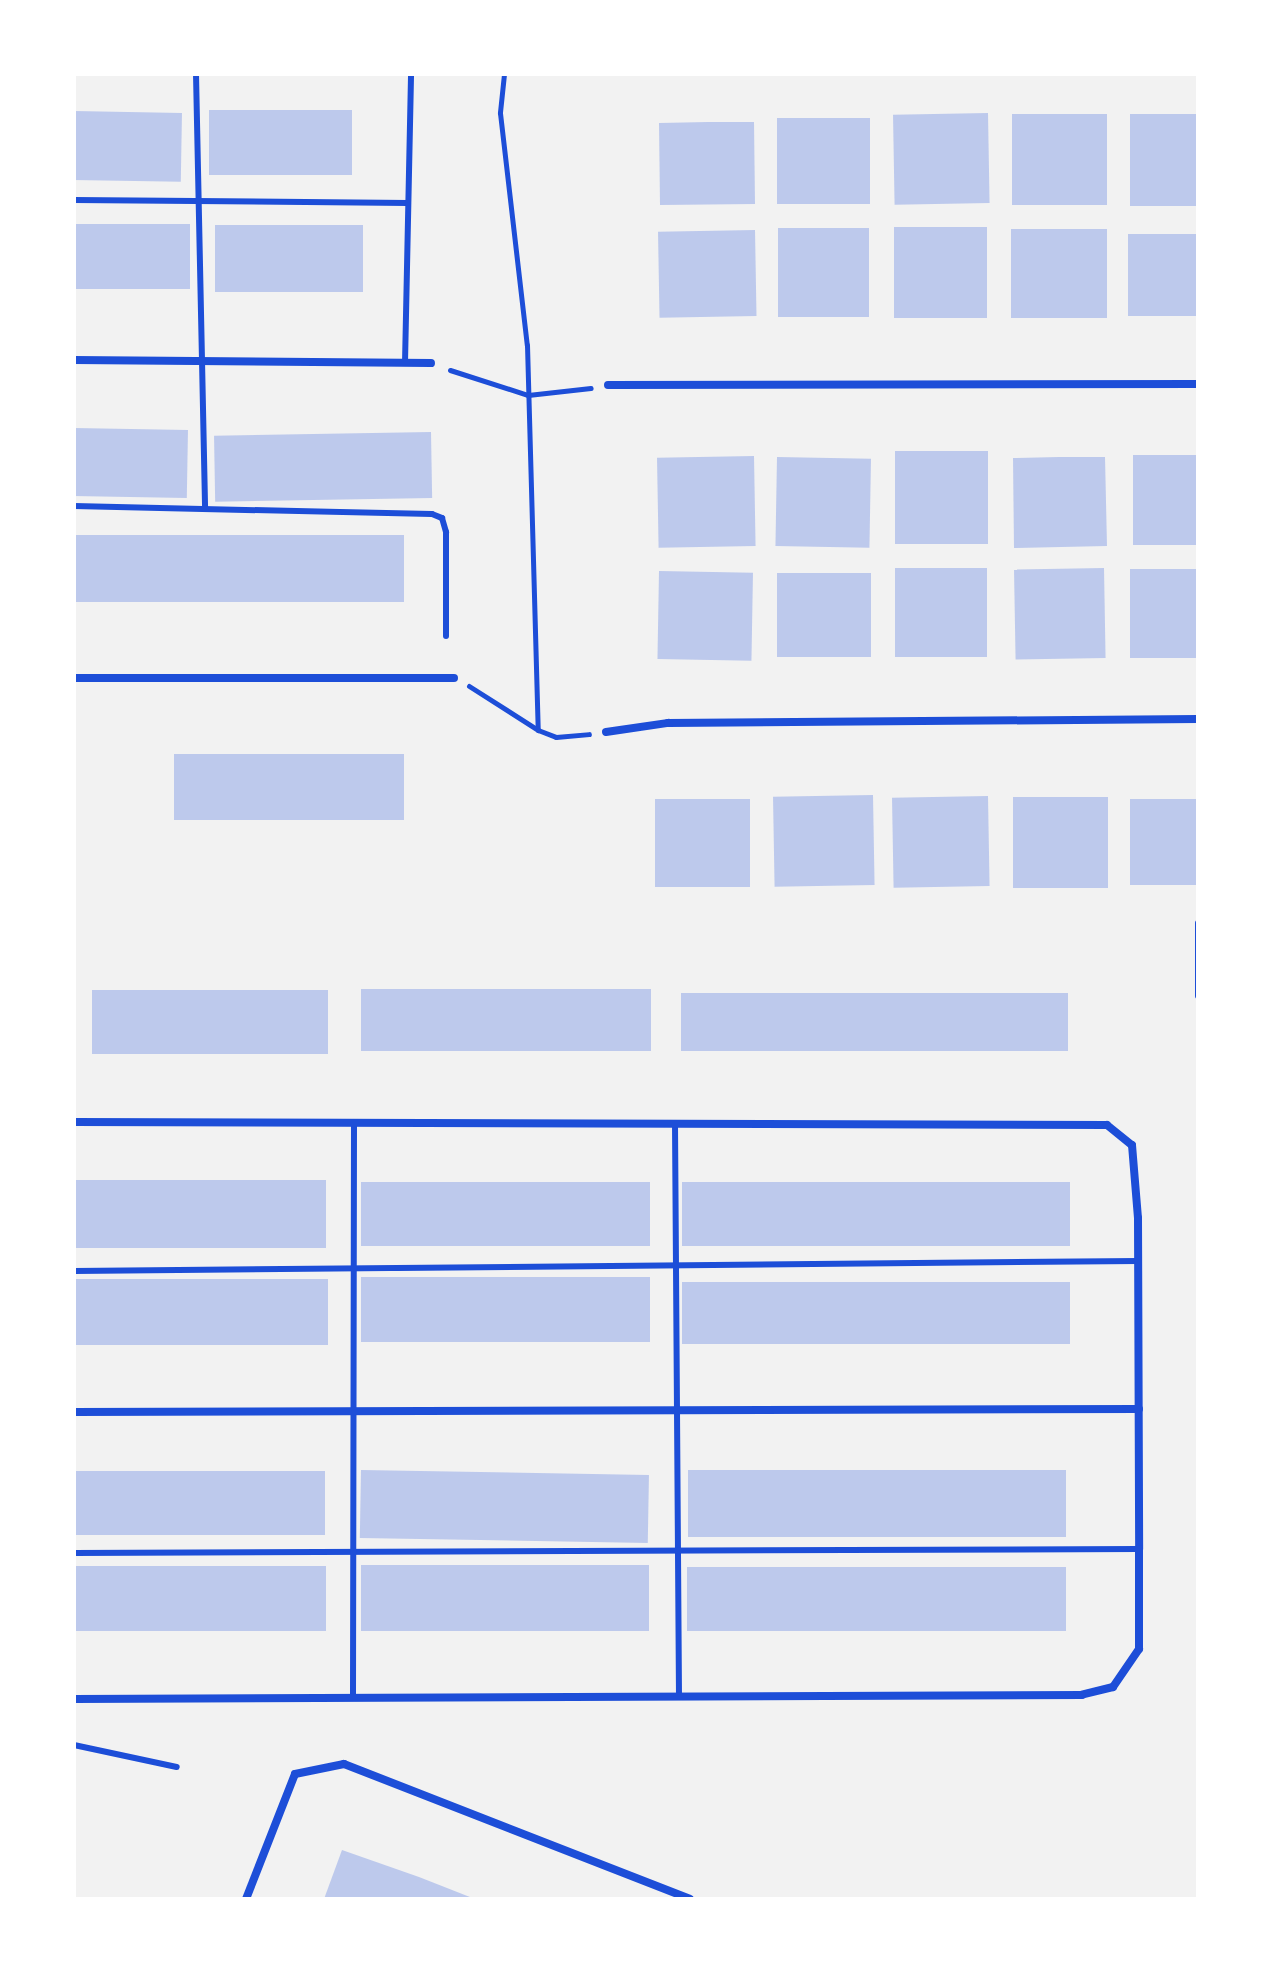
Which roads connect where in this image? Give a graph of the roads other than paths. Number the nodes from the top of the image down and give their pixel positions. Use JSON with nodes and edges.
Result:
{"nodes":[{"id":1,"x":196,"y":74,"type":"edge"},
{"id":2,"x":411,"y":74,"type":"edge"},
{"id":3,"x":74,"y":200,"type":"edge"},
{"id":4,"x":198,"y":201,"type":"junction"},
{"id":5,"x":408,"y":203,"type":"junction"},
{"id":6,"x":74,"y":360,"type":"edge"},
{"id":7,"x":202,"y":361,"type":"junction"},
{"id":8,"x":405,"y":363,"type":"junction"},
{"id":9,"x":431,"y":363,"type":"road end"},
{"id":10,"x":1198,"y":384,"type":"edge"},
{"id":11,"x":608,"y":385,"type":"road end"},
{"id":12,"x":74,"y":506,"type":"edge"},
{"id":13,"x":205,"y":509,"type":"junction"},
{"id":14,"x":446,"y":636,"type":"dead end"},
{"id":15,"x":74,"y":678,"type":"edge"},
{"id":16,"x":454,"y":678,"type":"road end"},
{"id":17,"x":1198,"y":719,"type":"edge"},
{"id":18,"x":606,"y":732,"type":"road end"},
{"id":19,"x":1198,"y":923,"type":"edge"},
{"id":20,"x":1198,"y":996,"type":"edge"},
{"id":21,"x":74,"y":1122,"type":"edge"},
{"id":22,"x":354,"y":1123,"type":"junction"},
{"id":23,"x":675,"y":1124,"type":"junction"},
{"id":24,"x":1138,"y":1261,"type":"junction"},
{"id":25,"x":676,"y":1266,"type":"junction"},
{"id":26,"x":354,"y":1268,"type":"junction"},
{"id":27,"x":74,"y":1271,"type":"edge"},
{"id":28,"x":1139,"y":1409,"type":"junction"},
{"id":29,"x":677,"y":1410,"type":"junction"},
{"id":30,"x":353,"y":1411,"type":"junction"},
{"id":31,"x":74,"y":1412,"type":"edge"},
{"id":32,"x":1139,"y":1549,"type":"junction"},
{"id":33,"x":678,"y":1550,"type":"junction"},
{"id":34,"x":353,"y":1551,"type":"junction"},
{"id":35,"x":74,"y":1553,"type":"edge"},
{"id":36,"x":679,"y":1696,"type":"junction"},
{"id":37,"x":353,"y":1698,"type":"junction"},
{"id":38,"x":74,"y":1699,"type":"edge"},
{"id":39,"x":74,"y":1745,"type":"edge"},
{"id":40,"x":177,"y":1767,"type":"dead end"},
{"id":41,"x":246,"y":1899,"type":"edge"},
{"id":42,"x":690,"y":1899,"type":"edge"}],
"edges":[{"from":1,"to":4,"type":"lane"},
{"from":2,"to":5,"type":"lane"},
{"from":3,"to":4,"type":"lane"},
{"from":4,"to":5,"type":"lane"},
{"from":4,"to":7,"type":"lane"},
{"from":5,"to":8,"type":"lane"},
{"from":6,"to":7,"type":"street"},
{"from":7,"to":8,"type":"street"},
{"from":7,"to":13,"type":"lane"},
{"from":8,"to":9,"type":"street"},
{"from":10,"to":11,"type":"street"},
{"from":12,"to":13,"type":"lane"},
{"from":13,"to":14,"type":"lane"},
{"from":15,"to":16,"type":"street"},
{"from":17,"to":18,"type":"street"},
{"from":19,"to":20,"type":"lane"},
{"from":21,"to":22,"type":"street"},
{"from":22,"to":23,"type":"street"},
{"from":22,"to":26,"type":"lane"},
{"from":23,"to":24,"type":"street"},
{"from":23,"to":25,"type":"lane"},
{"from":24,"to":25,"type":"lane"},
{"from":24,"to":28,"type":"street"},
{"from":25,"to":26,"type":"lane"},
{"from":25,"to":29,"type":"lane"},
{"from":26,"to":27,"type":"lane"},
{"from":26,"to":30,"type":"lane"},
{"from":28,"to":29,"type":"street"},
{"from":28,"to":32,"type":"street"},
{"from":29,"to":30,"type":"street"},
{"from":29,"to":33,"type":"lane"},
{"from":30,"to":31,"type":"street"},
{"from":30,"to":34,"type":"lane"},
{"from":32,"to":33,"type":"lane"},
{"from":32,"to":36,"type":"street"},
{"from":33,"to":34,"type":"lane"},
{"from":33,"to":36,"type":"lane"},
{"from":34,"to":35,"type":"lane"},
{"from":34,"to":37,"type":"lane"},
{"from":36,"to":37,"type":"street"},
{"from":37,"to":38,"type":"street"},
{"from":39,"to":40,"type":"lane"},
{"from":41,"to":42,"type":"street"}]}
